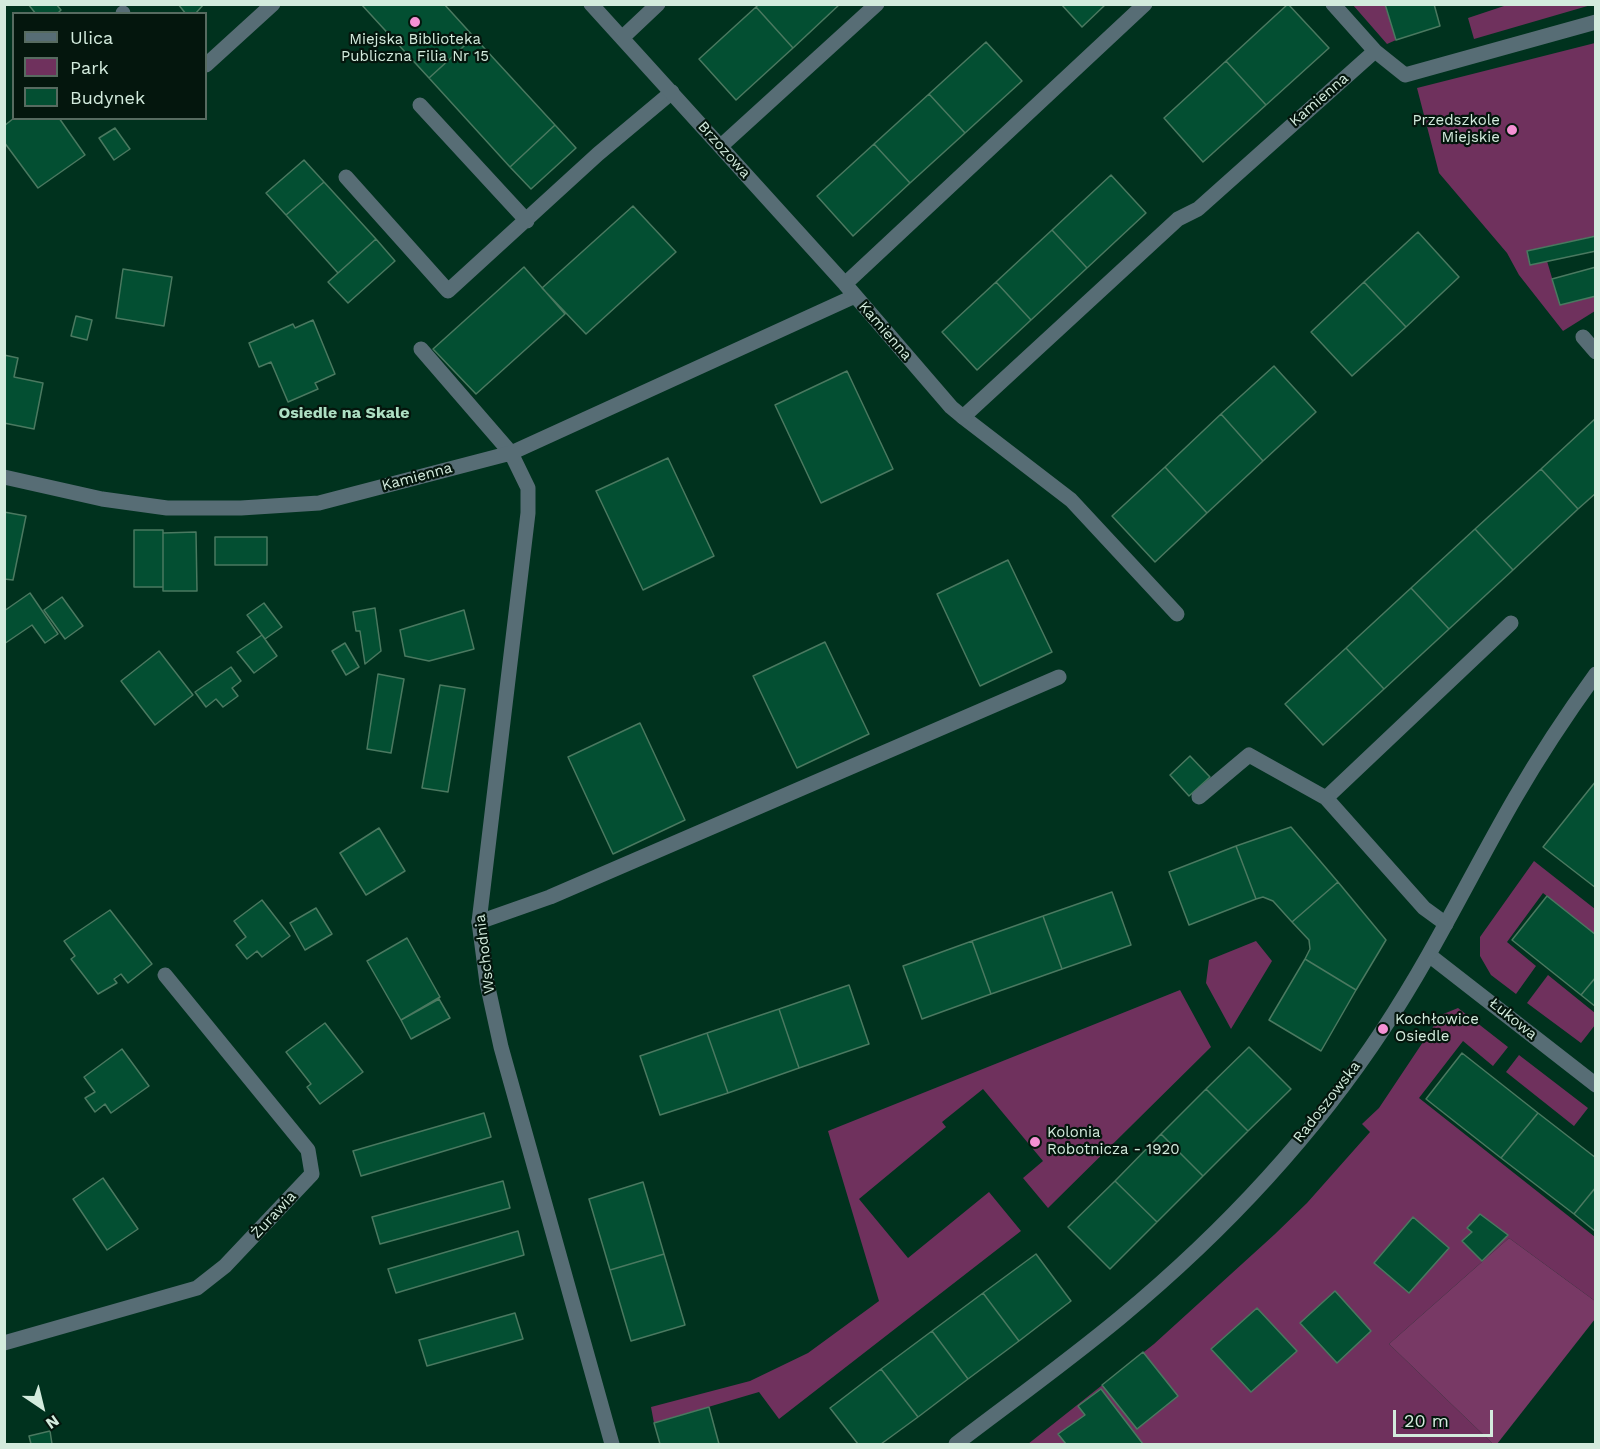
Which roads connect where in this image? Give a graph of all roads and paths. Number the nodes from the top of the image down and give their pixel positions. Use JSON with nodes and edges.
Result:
{"nodes":[{"id":1,"x":273,"y":4,"type":"edge"},
{"id":2,"x":591,"y":4,"type":"edge"},
{"id":3,"x":658,"y":4,"type":"edge"},
{"id":4,"x":877,"y":4,"type":"edge"},
{"id":5,"x":1145,"y":4,"type":"edge"},
{"id":6,"x":1333,"y":4,"type":"edge"},
{"id":7,"x":1596,"y":21,"type":"edge"},
{"id":8,"x":622,"y":38,"type":"junction"},
{"id":9,"x":1375,"y":51,"type":"junction"},
{"id":10,"x":207,"y":64,"type":"edge"},
{"id":11,"x":672,"y":92,"type":"junction"},
{"id":12,"x":420,"y":105,"type":"dead end"},
{"id":13,"x":721,"y":146,"type":"junction"},
{"id":14,"x":346,"y":177,"type":"dead end"},
{"id":15,"x":526,"y":221,"type":"junction"},
{"id":16,"x":850,"y":290,"type":"junction"},
{"id":17,"x":1583,"y":337,"type":"dead end"},
{"id":18,"x":422,"y":349,"type":"dead end"},
{"id":19,"x":1596,"y":352,"type":"edge"},
{"id":20,"x":963,"y":417,"type":"junction"},
{"id":21,"x":511,"y":453,"type":"junction"},
{"id":22,"x":4,"y":477,"type":"edge"},
{"id":23,"x":1177,"y":614,"type":"dead end"},
{"id":24,"x":1511,"y":623,"type":"dead end"},
{"id":25,"x":1596,"y":674,"type":"edge"},
{"id":26,"x":1059,"y":677,"type":"dead end"},
{"id":27,"x":1199,"y":797,"type":"dead end"},
{"id":28,"x":1326,"y":798,"type":"junction"},
{"id":29,"x":479,"y":922,"type":"junction"},
{"id":30,"x":1446,"y":924,"type":"junction"},
{"id":31,"x":1429,"y":955,"type":"junction"},
{"id":32,"x":165,"y":975,"type":"dead end"},
{"id":33,"x":1596,"y":1085,"type":"edge"},
{"id":34,"x":4,"y":1343,"type":"edge"},
{"id":35,"x":612,"y":1444,"type":"edge"},
{"id":36,"x":956,"y":1444,"type":"edge"}],
"edges":[{"from":1,"to":10,"type":"street"},
{"from":2,"to":8,"type":"street","name":"Brzozowa"},
{"from":3,"to":8,"type":"street"},
{"from":4,"to":13,"type":"street"},
{"from":5,"to":16,"type":"street"},
{"from":6,"to":9,"type":"street"},
{"from":7,"to":9,"type":"street"},
{"from":8,"to":11,"type":"street","name":"Brzozowa"},
{"from":9,"to":20,"type":"street","name":"Kamienna"},
{"from":11,"to":13,"type":"street","name":"Brzozowa"},
{"from":11,"to":15,"type":"street"},
{"from":12,"to":15,"type":"street"},
{"from":13,"to":16,"type":"street","name":"Brzozowa"},
{"from":14,"to":15,"type":"street"},
{"from":16,"to":20,"type":"street","name":"Kamienna"},
{"from":16,"to":21,"type":"street","name":"Kamienna"},
{"from":17,"to":19,"type":"street"},
{"from":18,"to":21,"type":"street","name":"Wschodnia"},
{"from":20,"to":23,"type":"street"},
{"from":21,"to":22,"type":"street","name":"Kamienna"},
{"from":21,"to":29,"type":"street","name":"Wschodnia"},
{"from":24,"to":28,"type":"street"},
{"from":25,"to":30,"type":"street","name":"Radoszowska"},
{"from":26,"to":29,"type":"street"},
{"from":27,"to":28,"type":"street"},
{"from":28,"to":30,"type":"street"},
{"from":29,"to":35,"type":"street","name":"Wschodnia"},
{"from":30,"to":31,"type":"street","name":"Radoszowska"},
{"from":31,"to":33,"type":"street","name":"Łukowa"},
{"from":31,"to":36,"type":"street","name":"Radoszowska"},
{"from":32,"to":34,"type":"street","name":"Żurawia"}]}
